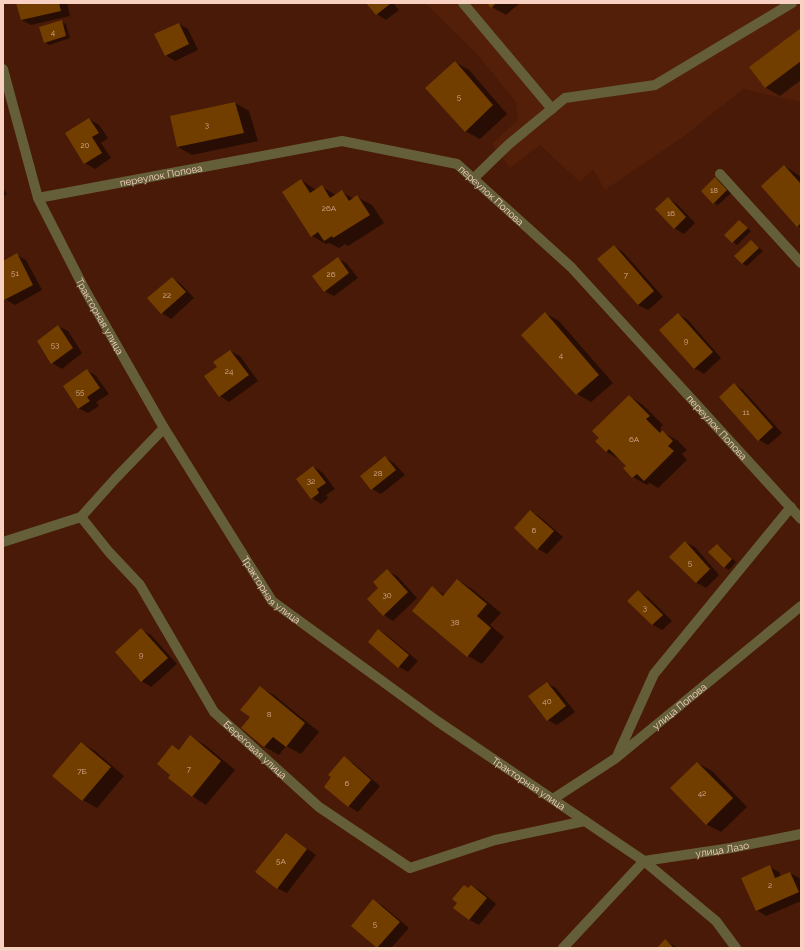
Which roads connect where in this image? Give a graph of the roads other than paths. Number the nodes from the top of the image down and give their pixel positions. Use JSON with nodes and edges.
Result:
{"nodes":[{"id":1,"x":463,"y":3,"type":"edge"},
{"id":2,"x":792,"y":3,"type":"edge"},
{"id":3,"x":3,"y":69,"type":"edge"},
{"id":4,"x":552,"y":109,"type":"junction"},
{"id":5,"x":720,"y":174,"type":"dead end"},
{"id":6,"x":473,"y":179,"type":"junction"},
{"id":7,"x":38,"y":198,"type":"junction"},
{"id":8,"x":801,"y":263,"type":"edge"},
{"id":9,"x":164,"y":428,"type":"junction"},
{"id":10,"x":791,"y":508,"type":"junction"},
{"id":11,"x":81,"y":517,"type":"junction"},
{"id":12,"x":801,"y":519,"type":"edge"},
{"id":13,"x":3,"y":542,"type":"edge"},
{"id":14,"x":801,"y":606,"type":"edge"},
{"id":15,"x":616,"y":758,"type":"junction"},
{"id":16,"x":553,"y":799,"type":"junction"},
{"id":17,"x":585,"y":821,"type":"junction"},
{"id":18,"x":801,"y":834,"type":"edge"},
{"id":19,"x":644,"y":861,"type":"junction"},
{"id":20,"x":563,"y":948,"type":"edge"},
{"id":21,"x":736,"y":948,"type":"edge"}],
"edges":[{"from":1,"to":4,"type":"street"},
{"from":2,"to":4,"type":"street"},
{"from":3,"to":7,"type":"street","name":"Тракторная улица"},
{"from":4,"to":6,"type":"street"},
{"from":5,"to":8,"type":"street"},
{"from":6,"to":7,"type":"street","name":"переулок Попова"},
{"from":6,"to":10,"type":"street","name":"переулок Попова"},
{"from":7,"to":9,"type":"street","name":"Тракторная улица"},
{"from":9,"to":11,"type":"street"},
{"from":9,"to":16,"type":"street","name":"Тракторная улица"},
{"from":10,"to":12,"type":"street","name":"переулок Попова"},
{"from":10,"to":15,"type":"street"},
{"from":11,"to":13,"type":"street"},
{"from":11,"to":17,"type":"street","name":"Береговая улица"},
{"from":14,"to":15,"type":"street","name":"улица Попова"},
{"from":15,"to":16,"type":"street","name":"улица Попова"},
{"from":16,"to":17,"type":"street","name":"Тракторная улица"},
{"from":17,"to":19,"type":"street","name":"Тракторная улица"},
{"from":18,"to":19,"type":"street","name":"улица Лазо"},
{"from":19,"to":20,"type":"street"},
{"from":19,"to":21,"type":"street","name":"Тракторная улица"}]}
